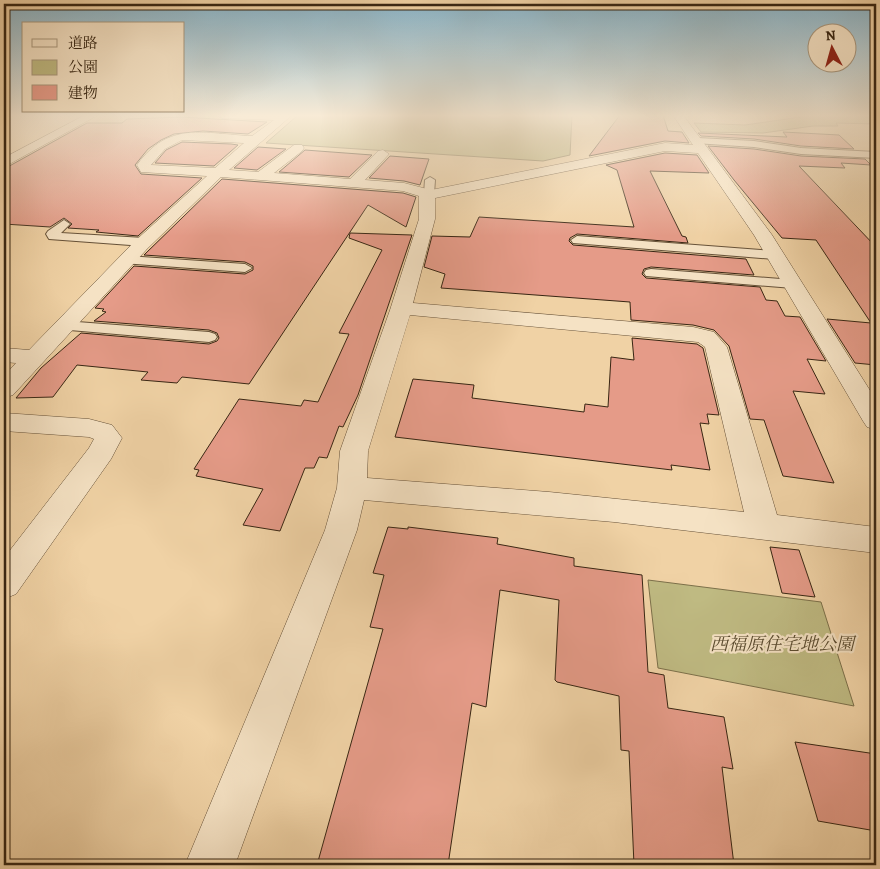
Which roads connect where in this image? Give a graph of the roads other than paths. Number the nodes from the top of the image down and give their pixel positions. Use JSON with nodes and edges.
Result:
{"nodes":[{"id":1,"x":18,"y":156,"type":"edge"},
{"id":2,"x":152,"y":156,"type":"edge"},
{"id":3,"x":237,"y":156,"type":"edge"},
{"id":4,"x":288,"y":156,"type":"edge"},
{"id":5,"x":381,"y":156,"type":"edge"},
{"id":6,"x":615,"y":156,"type":"edge"},
{"id":7,"x":707,"y":156,"type":"edge"},
{"id":8,"x":4,"y":163,"type":"edge"},
{"id":9,"x":218,"y":172,"type":"junction"},
{"id":10,"x":261,"y":176,"type":"junction"},
{"id":11,"x":354,"y":183,"type":"junction"},
{"id":12,"x":429,"y":187,"type":"junction"},
{"id":13,"x":64,"y":224,"type":"dead end"},
{"id":14,"x":577,"y":240,"type":"dead end"},
{"id":15,"x":144,"y":242,"type":"junction"},
{"id":16,"x":775,"y":255,"type":"junction"},
{"id":17,"x":127,"y":260,"type":"junction"},
{"id":18,"x":245,"y":268,"type":"dead end"},
{"id":19,"x":651,"y":273,"type":"dead end"},
{"id":20,"x":793,"y":284,"type":"junction"},
{"id":21,"x":402,"y":308,"type":"junction"},
{"id":22,"x":64,"y":326,"type":"junction"},
{"id":23,"x":209,"y":337,"type":"dead end"},
{"id":24,"x":4,"y":355,"type":"edge"},
{"id":25,"x":35,"y":357,"type":"junction"},
{"id":26,"x":4,"y":390,"type":"edge"},
{"id":27,"x":872,"y":407,"type":"edge"},
{"id":28,"x":4,"y":422,"type":"edge"},
{"id":29,"x":352,"y":488,"type":"junction"},
{"id":30,"x":764,"y":526,"type":"junction"},
{"id":31,"x":876,"y":540,"type":"edge"},
{"id":32,"x":4,"y":584,"type":"edge"},
{"id":33,"x":210,"y":865,"type":"edge"}],
"edges":[{"from":1,"to":8,"type":"street"},
{"from":2,"to":9,"type":"street"},
{"from":3,"to":9,"type":"street"},
{"from":4,"to":10,"type":"street"},
{"from":5,"to":11,"type":"street"},
{"from":6,"to":12,"type":"street"},
{"from":7,"to":16,"type":"street"},
{"from":9,"to":10,"type":"street"},
{"from":9,"to":15,"type":"street"},
{"from":10,"to":11,"type":"street"},
{"from":11,"to":12,"type":"street"},
{"from":12,"to":21,"type":"street"},
{"from":13,"to":15,"type":"lane"},
{"from":14,"to":16,"type":"lane"},
{"from":15,"to":17,"type":"street"},
{"from":16,"to":20,"type":"street"},
{"from":17,"to":18,"type":"lane"},
{"from":17,"to":22,"type":"street"},
{"from":19,"to":20,"type":"lane"},
{"from":20,"to":27,"type":"street"},
{"from":21,"to":29,"type":"street"},
{"from":21,"to":30,"type":"street"},
{"from":22,"to":23,"type":"lane"},
{"from":22,"to":25,"type":"street"},
{"from":24,"to":25,"type":"street"},
{"from":25,"to":26,"type":"street"},
{"from":28,"to":32,"type":"street"},
{"from":29,"to":30,"type":"street"},
{"from":29,"to":33,"type":"street"},
{"from":30,"to":31,"type":"street"}]}
